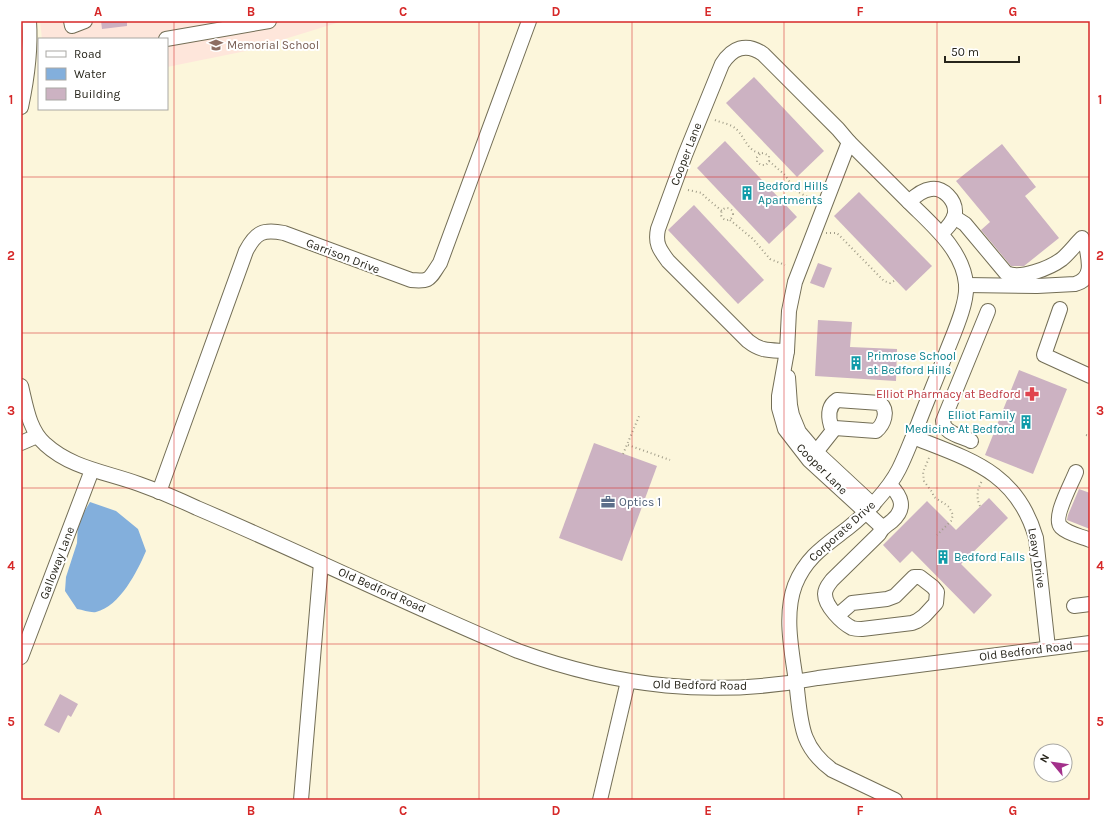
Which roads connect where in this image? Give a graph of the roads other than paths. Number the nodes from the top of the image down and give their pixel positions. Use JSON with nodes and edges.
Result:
{"nodes":[{"id":1,"x":29,"y":21,"type":"edge"},
{"id":2,"x":85,"y":21,"type":"edge"},
{"id":3,"x":269,"y":21,"type":"edge"},
{"id":4,"x":529,"y":21,"type":"edge"},
{"id":5,"x":72,"y":29,"type":"edge"},
{"id":6,"x":168,"y":39,"type":"edge"},
{"id":7,"x":34,"y":42,"type":"edge"},
{"id":8,"x":21,"y":107,"type":"edge"},
{"id":9,"x":849,"y":142,"type":"junction"},
{"id":10,"x":909,"y":202,"type":"junction"},
{"id":11,"x":954,"y":216,"type":"junction"},
{"id":12,"x":941,"y":234,"type":"junction"},
{"id":13,"x":966,"y":285,"type":"junction"},
{"id":14,"x":1060,"y":309,"type":"dead end"},
{"id":15,"x":988,"y":311,"type":"dead end"},
{"id":16,"x":787,"y":351,"type":"junction"},
{"id":17,"x":1090,"y":376,"type":"edge"},
{"id":18,"x":21,"y":386,"type":"edge"},
{"id":19,"x":835,"y":428,"type":"dead end"},
{"id":20,"x":37,"y":436,"type":"junction"},
{"id":21,"x":913,"y":437,"type":"junction"},
{"id":22,"x":971,"y":441,"type":"dead end"},
{"id":23,"x":21,"y":443,"type":"edge"},
{"id":24,"x":816,"y":452,"type":"junction"},
{"id":25,"x":92,"y":470,"type":"junction"},
{"id":26,"x":1076,"y":472,"type":"dead end"},
{"id":27,"x":890,"y":485,"type":"junction"},
{"id":28,"x":159,"y":492,"type":"junction"},
{"id":29,"x":870,"y":508,"type":"junction"},
{"id":30,"x":1058,"y":523,"type":"junction"},
{"id":31,"x":882,"y":527,"type":"junction"},
{"id":32,"x":1090,"y":532,"type":"edge"},
{"id":33,"x":1090,"y":540,"type":"edge"},
{"id":34,"x":321,"y":563,"type":"junction"},
{"id":35,"x":1090,"y":604,"type":"edge"},
{"id":36,"x":1074,"y":606,"type":"dead end"},
{"id":37,"x":837,"y":616,"type":"junction"},
{"id":38,"x":1090,"y":643,"type":"edge"},
{"id":39,"x":1048,"y":648,"type":"junction"},
{"id":40,"x":21,"y":657,"type":"edge"},
{"id":41,"x":628,"y":681,"type":"junction"},
{"id":42,"x":796,"y":682,"type":"junction"},
{"id":43,"x":876,"y":796,"type":"edge"},
{"id":44,"x":302,"y":800,"type":"edge"},
{"id":45,"x":600,"y":800,"type":"edge"},
{"id":46,"x":895,"y":800,"type":"edge"}],
"edges":[{"from":1,"to":7,"type":"street"},
{"from":2,"to":5,"type":"street"},
{"from":3,"to":6,"type":"street"},
{"from":4,"to":28,"type":"street","name":"Garrison Drive"},
{"from":7,"to":8,"type":"street"},
{"from":9,"to":10,"type":"street","name":"Cooper Lane"},
{"from":9,"to":16,"type":"street","name":"Cooper Lane"},
{"from":9,"to":16,"type":"street","name":"Cooper Lane"},
{"from":10,"to":11,"type":"street"},
{"from":10,"to":12,"type":"street","name":"Corporate Drive"},
{"from":11,"to":12,"type":"street"},
{"from":11,"to":13,"type":"street"},
{"from":12,"to":13,"type":"street","name":"Corporate Drive"},
{"from":13,"to":21,"type":"street","name":"Corporate Drive"},
{"from":14,"to":17,"type":"street"},
{"from":15,"to":22,"type":"street"},
{"from":16,"to":24,"type":"street","name":"Cooper Lane"},
{"from":16,"to":29,"type":"street","name":"Cooper Lane"},
{"from":18,"to":20,"type":"street","name":"Old Bedford Road"},
{"from":19,"to":24,"type":"street"},
{"from":20,"to":23,"type":"street"},
{"from":20,"to":25,"type":"street","name":"Old Bedford Road"},
{"from":21,"to":27,"type":"street","name":"Corporate Drive"},
{"from":21,"to":39,"type":"street","name":"Leavy Drive"},
{"from":24,"to":29,"type":"street","name":"Cooper Lane"},
{"from":25,"to":28,"type":"street","name":"Old Bedford Road"},
{"from":25,"to":40,"type":"street","name":"Galloway Lane"},
{"from":26,"to":30,"type":"street"},
{"from":27,"to":29,"type":"street","name":"Corporate Drive"},
{"from":27,"to":31,"type":"street"},
{"from":28,"to":34,"type":"street","name":"Old Bedford Road"},
{"from":29,"to":31,"type":"street"},
{"from":29,"to":42,"type":"street","name":"Corporate Drive"},
{"from":30,"to":32,"type":"street"},
{"from":30,"to":33,"type":"street"},
{"from":31,"to":37,"type":"street"},
{"from":34,"to":41,"type":"street","name":"Old Bedford Road"},
{"from":34,"to":44,"type":"street"},
{"from":35,"to":36,"type":"street"},
{"from":37,"to":37,"type":"street"},
{"from":38,"to":39,"type":"street","name":"Old Bedford Road"},
{"from":39,"to":42,"type":"street","name":"Old Bedford Road"},
{"from":41,"to":42,"type":"street","name":"Old Bedford Road"},
{"from":41,"to":45,"type":"street"},
{"from":42,"to":43,"type":"street"},
{"from":43,"to":46,"type":"street"}]}
